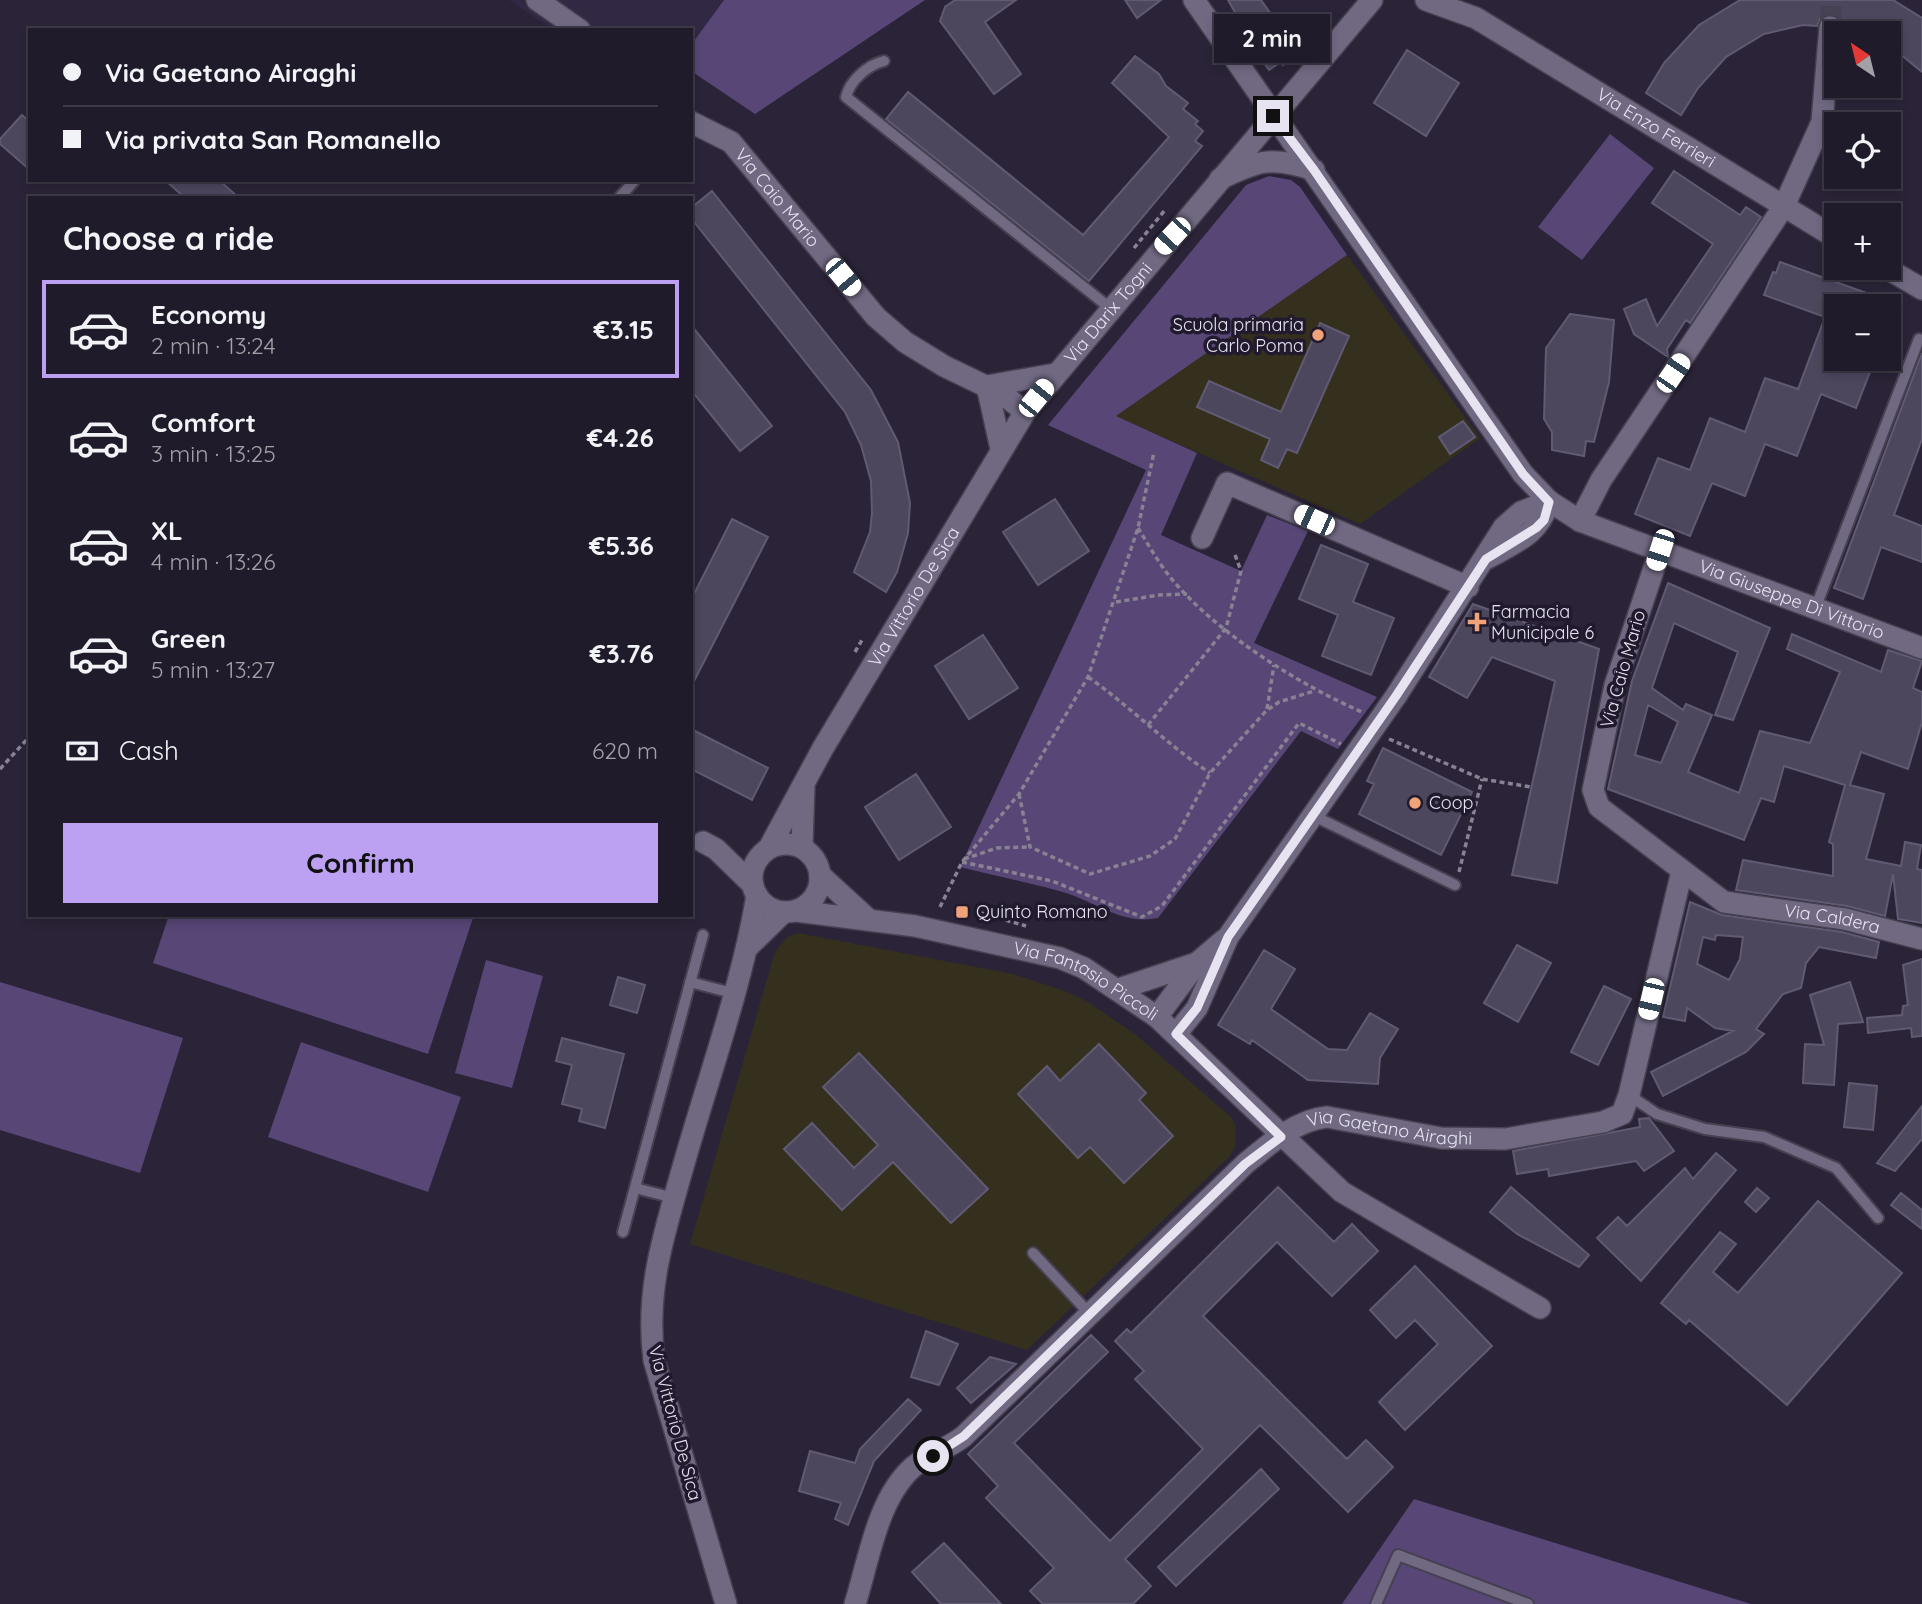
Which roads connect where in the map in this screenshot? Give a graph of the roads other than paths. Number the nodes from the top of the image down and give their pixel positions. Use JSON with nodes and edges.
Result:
{"nodes":[{"id":1,"x":537,"y":0,"type":"edge"},
{"id":2,"x":1194,"y":0,"type":"edge"},
{"id":3,"x":1371,"y":0,"type":"edge"},
{"id":4,"x":1426,"y":0,"type":"edge"},
{"id":5,"x":1463,"y":0,"type":"edge"},
{"id":6,"x":1476,"y":18,"type":"junction"},
{"id":7,"x":577,"y":28,"type":"edge"},
{"id":8,"x":884,"y":61,"type":"dead end"},
{"id":9,"x":1824,"y":98,"type":"edge"},
{"id":10,"x":1273,"y":116,"type":"junction"},
{"id":11,"x":693,"y":123,"type":"edge"},
{"id":12,"x":1314,"y":170,"type":"junction"},
{"id":13,"x":1219,"y":180,"type":"junction"},
{"id":14,"x":633,"y":182,"type":"edge"},
{"id":15,"x":621,"y":196,"type":"edge"},
{"id":16,"x":1784,"y":206,"type":"junction"},
{"id":17,"x":1824,"y":231,"type":"edge"},
{"id":18,"x":1901,"y":277,"type":"edge"},
{"id":19,"x":1922,"y":289,"type":"edge"},
{"id":20,"x":1110,"y":309,"type":"junction"},
{"id":21,"x":1919,"y":339,"type":"dead end"},
{"id":22,"x":1055,"y":374,"type":"junction"},
{"id":23,"x":987,"y":386,"type":"junction"},
{"id":24,"x":1025,"y":412,"type":"junction"},
{"id":25,"x":1001,"y":449,"type":"junction"},
{"id":26,"x":1549,"y":502,"type":"junction"},
{"id":27,"x":1580,"y":521,"type":"junction"},
{"id":28,"x":1202,"y":538,"type":"dead end"},
{"id":29,"x":1660,"y":550,"type":"junction"},
{"id":30,"x":1468,"y":587,"type":"junction"},
{"id":31,"x":1815,"y":609,"type":"junction"},
{"id":32,"x":1922,"y":648,"type":"edge"},
{"id":33,"x":804,"y":780,"type":"junction"},
{"id":34,"x":1593,"y":790,"type":"joint"},
{"id":35,"x":1312,"y":815,"type":"junction"},
{"id":36,"x":802,"y":847,"type":"junction"},
{"id":37,"x":765,"y":851,"type":"junction"},
{"id":38,"x":1682,"y":871,"type":"junction"},
{"id":39,"x":820,"y":875,"type":"junction"},
{"id":40,"x":1455,"y":885,"type":"road end"},
{"id":41,"x":755,"y":890,"type":"junction"},
{"id":42,"x":790,"y":911,"type":"junction"},
{"id":43,"x":868,"y":919,"type":"junction"},
{"id":44,"x":703,"y":935,"type":"dead end"},
{"id":45,"x":1228,"y":937,"type":"junction"},
{"id":46,"x":1922,"y":939,"type":"edge"},
{"id":47,"x":748,"y":947,"type":"junction"},
{"id":48,"x":1197,"y":963,"type":"junction"},
{"id":49,"x":690,"y":982,"type":"junction"},
{"id":50,"x":1119,"y":989,"type":"junction"},
{"id":51,"x":732,"y":993,"type":"junction"},
{"id":52,"x":1157,"y":1017,"type":"junction"},
{"id":53,"x":1176,"y":1034,"type":"junction"},
{"id":54,"x":1629,"y":1095,"type":"junction"},
{"id":55,"x":1281,"y":1137,"type":"junction"},
{"id":56,"x":635,"y":1188,"type":"junction"},
{"id":57,"x":674,"y":1198,"type":"junction"},
{"id":58,"x":1878,"y":1218,"type":"dead end"},
{"id":59,"x":623,"y":1232,"type":"dead end"},
{"id":60,"x":1033,"y":1253,"type":"dead end"},
{"id":61,"x":1540,"y":1308,"type":"dead end"},
{"id":62,"x":1089,"y":1313,"type":"junction"},
{"id":63,"x":1379,"y":1603,"type":"edge"},
{"id":64,"x":726,"y":1604,"type":"edge"},
{"id":65,"x":855,"y":1604,"type":"edge"},
{"id":66,"x":1528,"y":1604,"type":"edge"}],
"edges":[{"from":1,"to":7,"type":"street"},
{"from":2,"to":10,"type":"street","name":"Via Giuseppe Di Vittorio"},
{"from":3,"to":10,"type":"street","name":"Via Darix Togni"},
{"from":4,"to":6,"type":"street","name":"Via Enzo Ferrieri"},
{"from":5,"to":6,"type":"street","name":"Via Enzo Ferrieri"},
{"from":6,"to":16,"type":"street","name":"Via Enzo Ferrieri"},
{"from":8,"to":20,"type":"lane"},
{"from":9,"to":16,"type":"street"},
{"from":10,"to":12,"type":"street","name":"Via Giuseppe Di Vittorio"},
{"from":10,"to":13,"type":"street","name":"Via Darix Togni"},
{"from":11,"to":23,"type":"street","name":"Via Caio Mario"},
{"from":12,"to":13,"type":"street","name":"Via Darix Togni"},
{"from":12,"to":26,"type":"street","name":"Via Giuseppe Di Vittorio"},
{"from":13,"to":20,"type":"street","name":"Via Darix Togni"},
{"from":14,"to":15,"type":"lane"},
{"from":16,"to":17,"type":"street","name":"Via Enzo Ferrieri"},
{"from":16,"to":27,"type":"street"},
{"from":18,"to":19,"type":"street"},
{"from":20,"to":22,"type":"street","name":"Via Darix Togni"},
{"from":21,"to":31,"type":"lane"},
{"from":22,"to":23,"type":"street"},
{"from":22,"to":24,"type":"street","name":"Via Darix Togni"},
{"from":23,"to":24,"type":"street","name":"Via Caio Mario"},
{"from":23,"to":25,"type":"street"},
{"from":24,"to":25,"type":"street","name":"Via Vittorio De Sica"},
{"from":25,"to":33,"type":"street","name":"Via Vittorio De Sica"},
{"from":26,"to":27,"type":"street","name":"Via Giuseppe Di Vittorio"},
{"from":26,"to":30,"type":"street"},
{"from":27,"to":29,"type":"street","name":"Via Giuseppe Di Vittorio"},
{"from":28,"to":30,"type":"street"},
{"from":29,"to":31,"type":"street","name":"Via Giuseppe Di Vittorio"},
{"from":29,"to":34,"type":"street","name":"Via Caio Mario"},
{"from":30,"to":35,"type":"street"},
{"from":31,"to":32,"type":"street","name":"Via Giuseppe Di Vittorio"},
{"from":33,"to":36,"type":"street","name":"Via Vittorio De Sica"},
{"from":33,"to":37,"type":"street","name":"Via Vittorio De Sica"},
{"from":34,"to":38,"type":"street","name":"Via Caldera"},
{"from":35,"to":40,"type":"lane"},
{"from":35,"to":45,"type":"street"},
{"from":36,"to":37,"type":"street"},
{"from":36,"to":39,"type":"street"},
{"from":37,"to":41,"type":"street","name":"Via Vittorio De Sica"},
{"from":37,"to":41,"type":"street"},
{"from":38,"to":46,"type":"street","name":"Via Caldera"},
{"from":38,"to":54,"type":"street","name":"Via Gaetano Airaghi"},
{"from":39,"to":42,"type":"street","name":"Via Vittorio De Sica"},
{"from":39,"to":43,"type":"street"},
{"from":41,"to":42,"type":"street"},
{"from":41,"to":47,"type":"street","name":"Via Vittorio De Sica"},
{"from":42,"to":43,"type":"street","name":"Via Fantasio Piccoli"},
{"from":42,"to":47,"type":"street","name":"Via Vittorio De Sica"},
{"from":43,"to":50,"type":"street","name":"Via Fantasio Piccoli"},
{"from":44,"to":49,"type":"lane"},
{"from":45,"to":48,"type":"street"},
{"from":45,"to":53,"type":"street"},
{"from":47,"to":51,"type":"street","name":"Via Vittorio De Sica"},
{"from":48,"to":50,"type":"street"},
{"from":48,"to":52,"type":"street"},
{"from":49,"to":51,"type":"lane"},
{"from":49,"to":56,"type":"lane"},
{"from":50,"to":52,"type":"street","name":"Via Fantasio Piccoli"},
{"from":51,"to":57,"type":"street","name":"Via Vittorio De Sica"},
{"from":52,"to":53,"type":"street","name":"Via Fantasio Piccoli"},
{"from":53,"to":55,"type":"street","name":"Via Fantasio Piccoli"},
{"from":54,"to":55,"type":"street","name":"Via Gaetano Airaghi"},
{"from":54,"to":58,"type":"lane"},
{"from":55,"to":61,"type":"street","name":"Via Fantasio Piccoli"},
{"from":55,"to":62,"type":"street","name":"Via Gaetano Airaghi"},
{"from":56,"to":57,"type":"lane"},
{"from":56,"to":59,"type":"lane"},
{"from":57,"to":64,"type":"street","name":"Via Vittorio De Sica"},
{"from":60,"to":62,"type":"lane"},
{"from":62,"to":65,"type":"street","name":"Via Gaetano Airaghi"},
{"from":63,"to":66,"type":"lane"}]}
